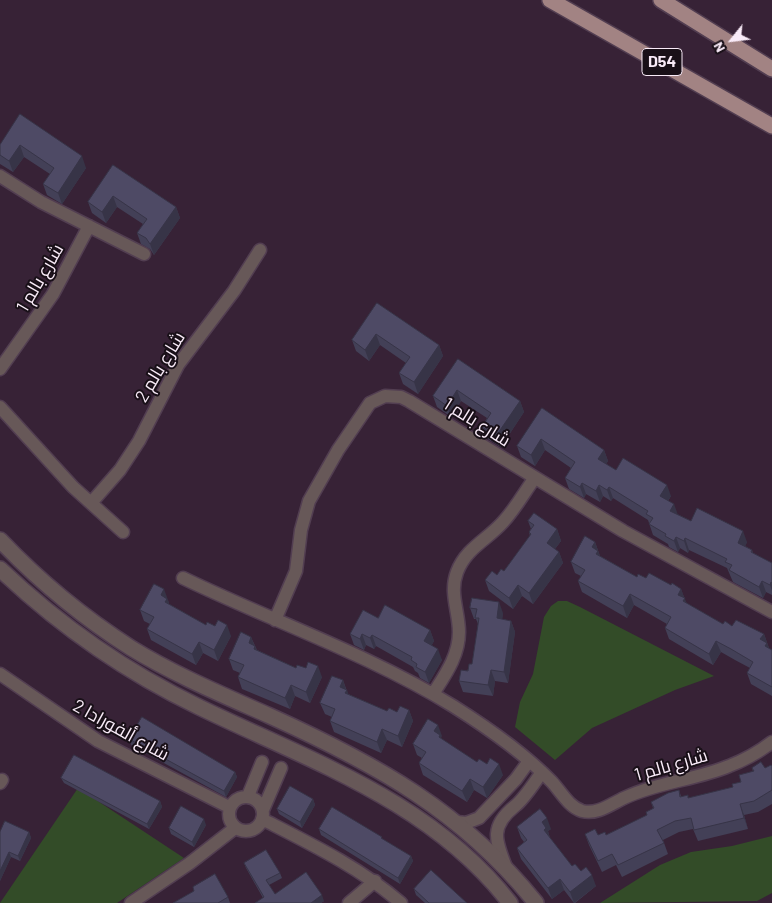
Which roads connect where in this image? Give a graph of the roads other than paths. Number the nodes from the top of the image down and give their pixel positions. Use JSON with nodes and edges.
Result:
{"nodes":[{"id":1,"x":550,"y":0,"type":"edge"},
{"id":2,"x":661,"y":0,"type":"edge"},
{"id":3,"x":772,"y":69,"type":"edge"},
{"id":4,"x":772,"y":126,"type":"edge"},
{"id":5,"x":0,"y":176,"type":"edge"},
{"id":6,"x":89,"y":226,"type":"junction"},
{"id":7,"x":260,"y":250,"type":"dead end"},
{"id":8,"x":144,"y":254,"type":"dead end"},
{"id":9,"x":0,"y":369,"type":"edge"},
{"id":10,"x":0,"y":407,"type":"edge"},
{"id":11,"x":534,"y":478,"type":"junction"},
{"id":12,"x":91,"y":503,"type":"junction"},
{"id":13,"x":123,"y":532,"type":"dead end"},
{"id":14,"x":0,"y":540,"type":"edge"},
{"id":15,"x":0,"y":570,"type":"edge"},
{"id":16,"x":183,"y":578,"type":"dead end"},
{"id":17,"x":772,"y":612,"type":"edge"},
{"id":18,"x":275,"y":620,"type":"junction"},
{"id":19,"x":107,"y":655,"type":"junction"},
{"id":20,"x":151,"y":659,"type":"junction"},
{"id":21,"x":0,"y":674,"type":"edge"},
{"id":22,"x":433,"y":694,"type":"junction"},
{"id":23,"x":772,"y":742,"type":"edge"},
{"id":24,"x":529,"y":761,"type":"junction"},
{"id":25,"x":262,"y":762,"type":"dead end"},
{"id":26,"x":281,"y":768,"type":"dead end"},
{"id":27,"x":542,"y":772,"type":"junction"},
{"id":28,"x":501,"y":794,"type":"junction"},
{"id":29,"x":248,"y":796,"type":"junction"},
{"id":30,"x":515,"y":806,"type":"junction"},
{"id":31,"x":229,"y":807,"type":"junction"},
{"id":32,"x":486,"y":811,"type":"junction"},
{"id":33,"x":263,"y":814,"type":"junction"},
{"id":34,"x":457,"y":822,"type":"junction"},
{"id":35,"x":500,"y":823,"type":"junction"},
{"id":36,"x":235,"y":828,"type":"junction"},
{"id":37,"x":506,"y":867,"type":"junction"},
{"id":38,"x":375,"y":881,"type":"junction"},
{"id":39,"x":145,"y":899,"type":"edge"},
{"id":40,"x":130,"y":903,"type":"edge"},
{"id":41,"x":349,"y":903,"type":"edge"},
{"id":42,"x":401,"y":903,"type":"edge"},
{"id":43,"x":510,"y":903,"type":"edge"},
{"id":44,"x":536,"y":903,"type":"edge"}],
"edges":[{"from":1,"to":4,"type":"main road","number":"D54"},
{"from":2,"to":3,"type":"main road"},
{"from":5,"to":6,"type":"street"},
{"from":6,"to":8,"type":"street"},
{"from":6,"to":9,"type":"street","name":"شارع بالم 1"},
{"from":7,"to":12,"type":"street","name":"شارع بالم 2"},
{"from":10,"to":12,"type":"street"},
{"from":11,"to":17,"type":"street","name":"شارع بالم 1"},
{"from":11,"to":18,"type":"street","name":"شارع بالم 1"},
{"from":11,"to":22,"type":"street"},
{"from":12,"to":13,"type":"street"},
{"from":14,"to":20,"type":"street"},
{"from":15,"to":19,"type":"street"},
{"from":16,"to":18,"type":"street","name":"شارع بالم 1"},
{"from":18,"to":22,"type":"street","name":"شارع بالم 1"},
{"from":19,"to":20,"type":"street"},
{"from":19,"to":43,"type":"street"},
{"from":20,"to":34,"type":"street"},
{"from":21,"to":31,"type":"street","name":"شارع ألفورادا 2"},
{"from":22,"to":24,"type":"street","name":"شارع بالم 1"},
{"from":23,"to":27,"type":"street","name":"شارع بالم 1"},
{"from":24,"to":27,"type":"street","name":"شارع بالم 1"},
{"from":24,"to":28,"type":"street"},
{"from":25,"to":29,"type":"street"},
{"from":26,"to":33,"type":"street"},
{"from":27,"to":30,"type":"street"},
{"from":28,"to":30,"type":"street"},
{"from":28,"to":32,"type":"street"},
{"from":29,"to":31,"type":"street"},
{"from":29,"to":33,"type":"street"},
{"from":30,"to":35,"type":"street"},
{"from":31,"to":36,"type":"street"},
{"from":32,"to":34,"type":"street"},
{"from":32,"to":35,"type":"street"},
{"from":33,"to":36,"type":"street"},
{"from":33,"to":38,"type":"street"},
{"from":34,"to":37,"type":"street"},
{"from":35,"to":37,"type":"street"},
{"from":36,"to":39,"type":"street"},
{"from":37,"to":44,"type":"street"},
{"from":38,"to":41,"type":"street"},
{"from":38,"to":42,"type":"street"},
{"from":39,"to":40,"type":"street"}]}
